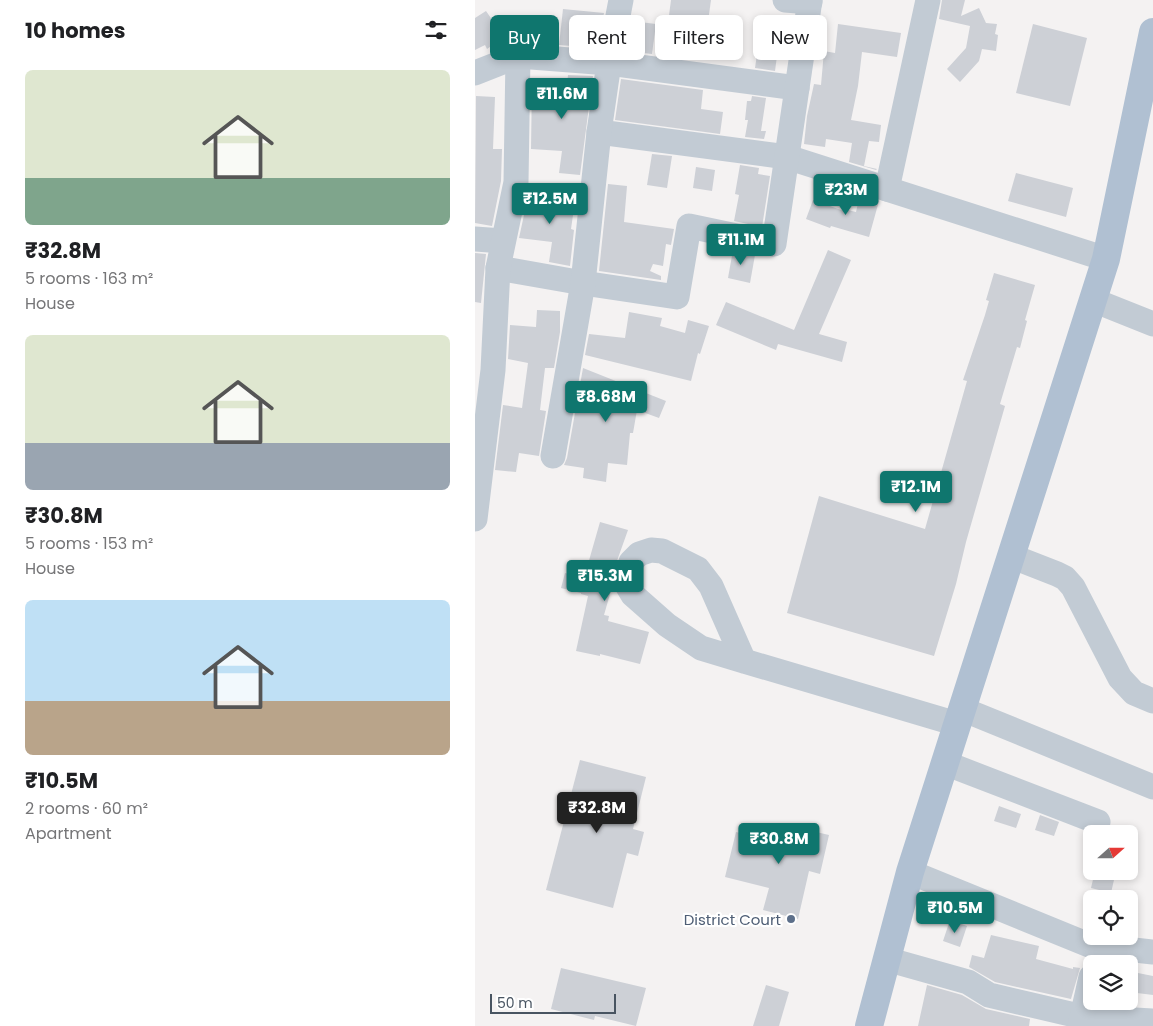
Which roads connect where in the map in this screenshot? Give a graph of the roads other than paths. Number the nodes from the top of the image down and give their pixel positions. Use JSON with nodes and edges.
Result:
{"nodes":[{"id":1,"x":621,"y":0,"type":"edge"},
{"id":2,"x":785,"y":0,"type":"edge"},
{"id":3,"x":928,"y":0,"type":"edge"},
{"id":4,"x":810,"y":1,"type":"edge"},
{"id":5,"x":1153,"y":32,"type":"edge"},
{"id":6,"x":559,"y":59,"type":"edge"},
{"id":7,"x":508,"y":60,"type":"edge"},
{"id":8,"x":518,"y":60,"type":"edge"},
{"id":9,"x":609,"y":62,"type":"junction"},
{"id":10,"x":475,"y":73,"type":"edge"},
{"id":11,"x":797,"y":88,"type":"junction"},
{"id":12,"x":599,"y":132,"type":"junction"},
{"id":13,"x":787,"y":157,"type":"junction"},
{"id":14,"x":887,"y":189,"type":"junction"},
{"id":15,"x":475,"y":239,"type":"edge"},
{"id":16,"x":503,"y":242,"type":"junction"},
{"id":17,"x":1106,"y":260,"type":"junction"},
{"id":18,"x":498,"y":268,"type":"junction"},
{"id":19,"x":583,"y":283,"type":"junction"},
{"id":20,"x":1093,"y":300,"type":"junction"},
{"id":21,"x":1153,"y":324,"type":"edge"},
{"id":22,"x":553,"y":456,"type":"dead end"},
{"id":23,"x":475,"y":519,"type":"edge"},
{"id":24,"x":1011,"y":556,"type":"junction"},
{"id":25,"x":744,"y":661,"type":"junction"},
{"id":26,"x":1153,"y":701,"type":"edge"},
{"id":27,"x":959,"y":716,"type":"junction"},
{"id":28,"x":945,"y":763,"type":"junction"},
{"id":29,"x":1153,"y":786,"type":"edge"},
{"id":30,"x":1097,"y":822,"type":"dead end"},
{"id":31,"x":910,"y":872,"type":"junction"},
{"id":32,"x":1153,"y":952,"type":"edge"},
{"id":33,"x":1091,"y":955,"type":"edge"},
{"id":34,"x":887,"y":959,"type":"junction"},
{"id":35,"x":1153,"y":1021,"type":"edge"},
{"id":36,"x":1081,"y":1022,"type":"edge"},
{"id":37,"x":869,"y":1026,"type":"edge"}],
"edges":[{"from":1,"to":9,"type":"street"},
{"from":2,"to":4,"type":"street"},
{"from":3,"to":14,"type":"street"},
{"from":4,"to":11,"type":"street"},
{"from":5,"to":17,"type":"main road"},
{"from":6,"to":9,"type":"street"},
{"from":7,"to":10,"type":"street"},
{"from":8,"to":16,"type":"street"},
{"from":9,"to":11,"type":"street"},
{"from":9,"to":12,"type":"street"},
{"from":11,"to":13,"type":"street"},
{"from":12,"to":13,"type":"street"},
{"from":12,"to":19,"type":"street"},
{"from":13,"to":14,"type":"street"},
{"from":13,"to":19,"type":"street"},
{"from":14,"to":17,"type":"street"},
{"from":15,"to":16,"type":"street"},
{"from":16,"to":18,"type":"street"},
{"from":17,"to":20,"type":"main road"},
{"from":18,"to":19,"type":"street"},
{"from":18,"to":23,"type":"street"},
{"from":19,"to":22,"type":"street"},
{"from":20,"to":21,"type":"street"},
{"from":20,"to":24,"type":"main road"},
{"from":24,"to":26,"type":"street"},
{"from":24,"to":27,"type":"main road"},
{"from":25,"to":25,"type":"street"},
{"from":25,"to":27,"type":"street"},
{"from":27,"to":28,"type":"main road"},
{"from":27,"to":29,"type":"street"},
{"from":28,"to":30,"type":"street"},
{"from":28,"to":31,"type":"main road"},
{"from":31,"to":33,"type":"street"},
{"from":31,"to":34,"type":"main road"},
{"from":32,"to":33,"type":"street"},
{"from":34,"to":36,"type":"street"},
{"from":34,"to":37,"type":"main road"},
{"from":35,"to":36,"type":"street"}]}
